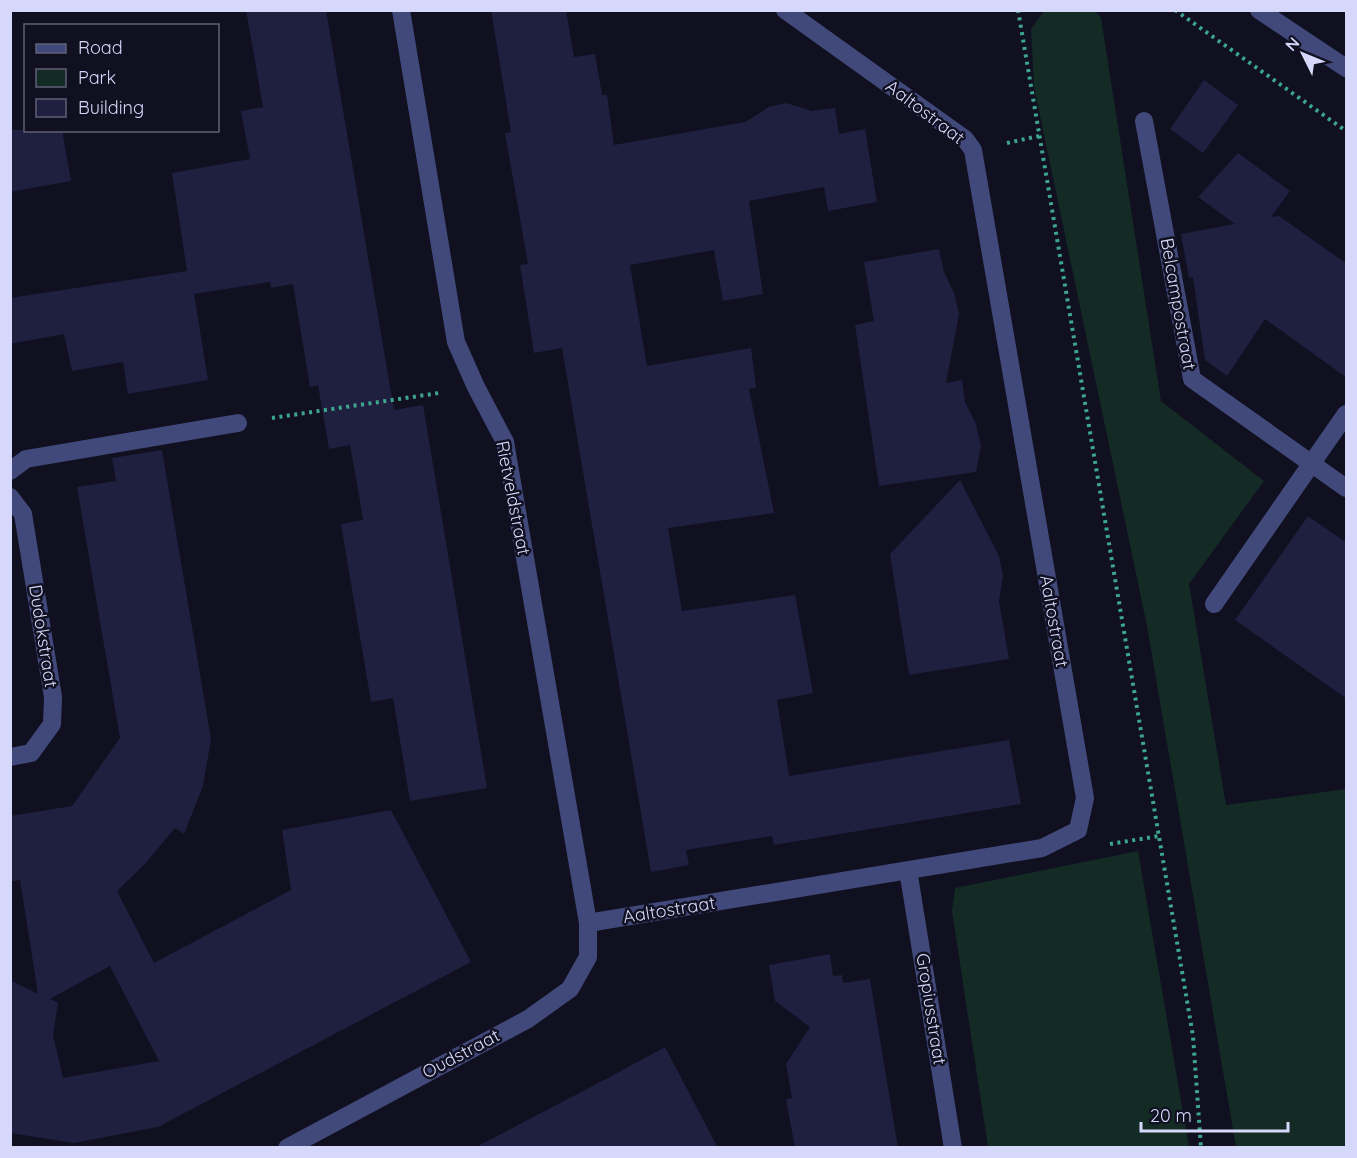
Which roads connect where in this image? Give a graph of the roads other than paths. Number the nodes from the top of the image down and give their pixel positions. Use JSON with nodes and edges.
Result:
{"nodes":[{"id":1,"x":401,"y":10,"type":"edge"},
{"id":2,"x":785,"y":10,"type":"edge"},
{"id":3,"x":1259,"y":10,"type":"edge"},
{"id":4,"x":1347,"y":68,"type":"edge"},
{"id":5,"x":1144,"y":120,"type":"dead end"},
{"id":6,"x":1347,"y":414,"type":"edge"},
{"id":7,"x":238,"y":423,"type":"road end"},
{"id":8,"x":1312,"y":464,"type":"junction"},
{"id":9,"x":10,"y":471,"type":"edge"},
{"id":10,"x":1347,"y":488,"type":"edge"},
{"id":11,"x":10,"y":496,"type":"edge"},
{"id":12,"x":1214,"y":604,"type":"dead end"},
{"id":13,"x":10,"y":757,"type":"edge"},
{"id":14,"x":908,"y":870,"type":"junction"},
{"id":15,"x":588,"y":923,"type":"junction"},
{"id":16,"x":287,"y":1148,"type":"edge"},
{"id":17,"x":953,"y":1148,"type":"edge"}],
"edges":[{"from":1,"to":15,"type":"street","name":"Rietveldstraat"},
{"from":2,"to":14,"type":"street","name":"Aaltostraat"},
{"from":3,"to":4,"type":"street"},
{"from":5,"to":8,"type":"street","name":"Belcampostraat"},
{"from":6,"to":8,"type":"street"},
{"from":7,"to":9,"type":"street"},
{"from":8,"to":10,"type":"street","name":"Belcampostraat"},
{"from":8,"to":12,"type":"street"},
{"from":11,"to":13,"type":"street","name":"Dudokstraat"},
{"from":14,"to":15,"type":"street","name":"Aaltostraat"},
{"from":14,"to":17,"type":"street","name":"Gropiusstraat"},
{"from":15,"to":16,"type":"street","name":"Oudstraat"}]}
